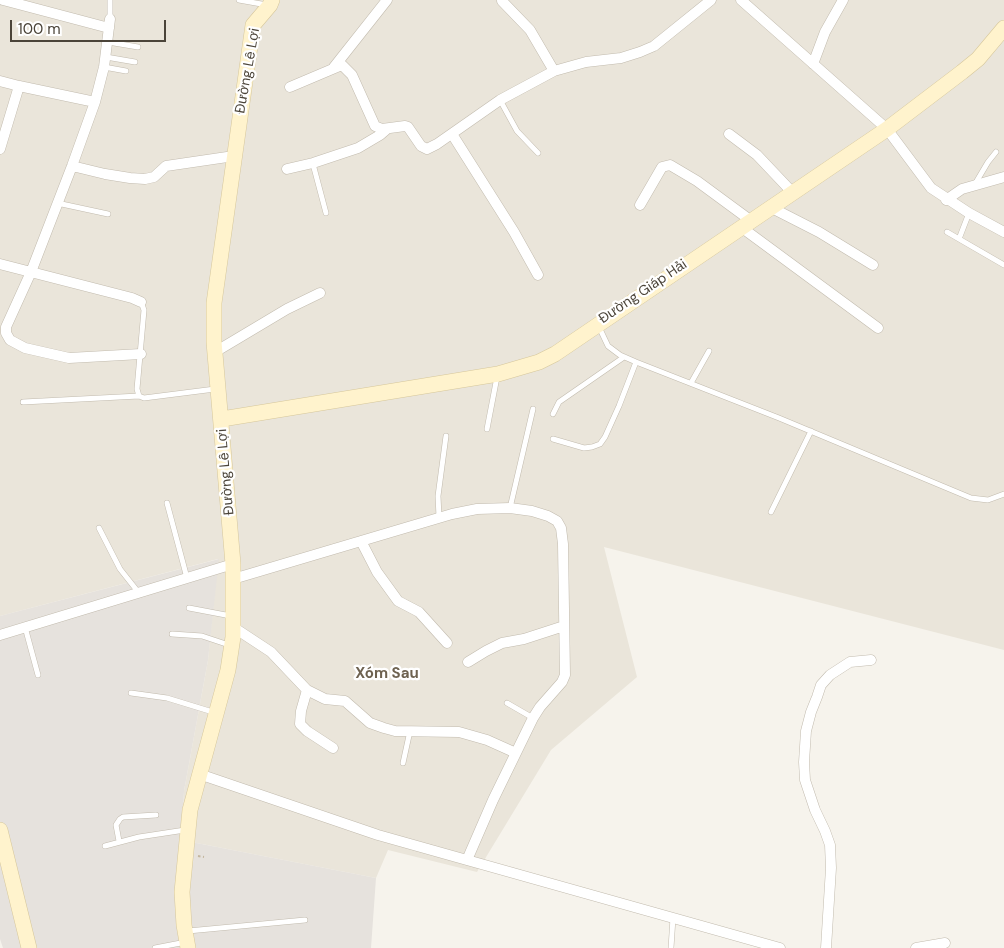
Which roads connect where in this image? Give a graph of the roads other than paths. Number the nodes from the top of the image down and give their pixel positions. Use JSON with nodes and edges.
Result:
{"nodes":[{"id":1,"x":3,"y":0,"type":"edge"},
{"id":2,"x":110,"y":0,"type":"edge"},
{"id":3,"x":239,"y":0,"type":"edge"},
{"id":4,"x":386,"y":0,"type":"edge"},
{"id":5,"x":502,"y":0,"type":"edge"},
{"id":6,"x":711,"y":0,"type":"edge"},
{"id":7,"x":741,"y":0,"type":"edge"},
{"id":8,"x":843,"y":0,"type":"edge"},
{"id":9,"x":271,"y":2,"type":"edge"},
{"id":10,"x":109,"y":24,"type":"junction"},
{"id":11,"x":1004,"y":30,"type":"edge"},
{"id":12,"x":108,"y":42,"type":"junction"},
{"id":13,"x":138,"y":46,"type":"dead end"},
{"id":14,"x":105,"y":62,"type":"junction"},
{"id":15,"x":135,"y":62,"type":"dead end"},
{"id":16,"x":813,"y":64,"type":"junction"},
{"id":17,"x":334,"y":67,"type":"junction"},
{"id":18,"x":126,"y":71,"type":"dead end"},
{"id":19,"x":554,"y":71,"type":"junction"},
{"id":20,"x":0,"y":81,"type":"edge"},
{"id":21,"x":19,"y":86,"type":"junction"},
{"id":22,"x":290,"y":87,"type":"dead end"},
{"id":23,"x":500,"y":100,"type":"junction"},
{"id":24,"x":95,"y":102,"type":"junction"},
{"id":25,"x":387,"y":128,"type":"junction"},
{"id":26,"x":886,"y":129,"type":"junction"},
{"id":27,"x":452,"y":134,"type":"junction"},
{"id":28,"x":729,"y":134,"type":"dead end"},
{"id":29,"x":0,"y":149,"type":"edge"},
{"id":30,"x":996,"y":152,"type":"dead end"},
{"id":31,"x":538,"y":153,"type":"dead end"},
{"id":32,"x":234,"y":156,"type":"junction"},
{"id":33,"x":313,"y":163,"type":"junction"},
{"id":34,"x":72,"y":166,"type":"junction"},
{"id":35,"x":287,"y":169,"type":"dead end"},
{"id":36,"x":1004,"y":178,"type":"edge"},
{"id":37,"x":975,"y":184,"type":"junction"},
{"id":38,"x":792,"y":192,"type":"junction"},
{"id":39,"x":946,"y":200,"type":"junction"},
{"id":40,"x":57,"y":203,"type":"junction"},
{"id":41,"x":640,"y":206,"type":"dead end"},
{"id":42,"x":770,"y":207,"type":"junction"},
{"id":43,"x":326,"y":213,"type":"dead end"},
{"id":44,"x":969,"y":213,"type":"junction"},
{"id":45,"x":108,"y":214,"type":"dead end"},
{"id":46,"x":746,"y":224,"type":"junction"},
{"id":47,"x":947,"y":232,"type":"dead end"},
{"id":48,"x":1004,"y":232,"type":"edge"},
{"id":49,"x":959,"y":239,"type":"junction"},
{"id":50,"x":0,"y":264,"type":"edge"},
{"id":51,"x":873,"y":265,"type":"dead end"},
{"id":52,"x":1004,"y":265,"type":"edge"},
{"id":53,"x":31,"y":272,"type":"junction"},
{"id":54,"x":538,"y":275,"type":"dead end"},
{"id":55,"x":320,"y":294,"type":"dead end"},
{"id":56,"x":141,"y":302,"type":"joint"},
{"id":57,"x":597,"y":323,"type":"junction"},
{"id":58,"x":878,"y":328,"type":"dead end"},
{"id":59,"x":709,"y":351,"type":"dead end"},
{"id":60,"x":215,"y":352,"type":"junction"},
{"id":61,"x":141,"y":354,"type":"junction"},
{"id":62,"x":624,"y":357,"type":"junction"},
{"id":63,"x":636,"y":362,"type":"junction"},
{"id":64,"x":498,"y":374,"type":"junction"},
{"id":65,"x":691,"y":383,"type":"junction"},
{"id":66,"x":218,"y":388,"type":"junction"},
{"id":67,"x":139,"y":396,"type":"junction"},
{"id":68,"x":23,"y":402,"type":"dead end"},
{"id":69,"x":534,"y":409,"type":"dead end"},
{"id":70,"x":553,"y":414,"type":"dead end"},
{"id":71,"x":222,"y":419,"type":"junction"},
{"id":72,"x":487,"y":429,"type":"dead end"},
{"id":73,"x":812,"y":431,"type":"junction"},
{"id":74,"x":446,"y":436,"type":"dead end"},
{"id":75,"x":553,"y":438,"type":"dead end"},
{"id":76,"x":1004,"y":494,"type":"edge"},
{"id":77,"x":168,"y":503,"type":"dead end"},
{"id":78,"x":510,"y":508,"type":"junction"},
{"id":79,"x":771,"y":512,"type":"dead end"},
{"id":80,"x":439,"y":518,"type":"junction"},
{"id":81,"x":99,"y":528,"type":"dead end"},
{"id":82,"x":362,"y":540,"type":"junction"},
{"id":83,"x":233,"y":572,"type":"junction"},
{"id":84,"x":187,"y":579,"type":"junction"},
{"id":85,"x":139,"y":593,"type":"junction"},
{"id":86,"x":189,"y":608,"type":"dead end"},
{"id":87,"x":233,"y":622,"type":"junction"},
{"id":88,"x":564,"y":626,"type":"junction"},
{"id":89,"x":25,"y":627,"type":"junction"},
{"id":90,"x":172,"y":634,"type":"dead end"},
{"id":91,"x":0,"y":635,"type":"edge"},
{"id":92,"x":447,"y":643,"type":"dead end"},
{"id":93,"x":232,"y":646,"type":"junction"},
{"id":94,"x":871,"y":660,"type":"dead end"},
{"id":95,"x":468,"y":662,"type":"dead end"},
{"id":96,"x":38,"y":675,"type":"dead end"},
{"id":97,"x":308,"y":690,"type":"junction"},
{"id":98,"x":131,"y":693,"type":"dead end"},
{"id":99,"x":507,"y":703,"type":"dead end"},
{"id":100,"x":216,"y":713,"type":"junction"},
{"id":101,"x":533,"y":718,"type":"junction"},
{"id":102,"x":410,"y":731,"type":"junction"},
{"id":103,"x":334,"y":748,"type":"dead end"},
{"id":104,"x":516,"y":753,"type":"junction"},
{"id":105,"x":403,"y":763,"type":"dead end"},
{"id":106,"x":199,"y":774,"type":"junction"},
{"id":107,"x":156,"y":815,"type":"dead end"},
{"id":108,"x":0,"y":830,"type":"edge"},
{"id":109,"x":188,"y":830,"type":"junction"},
{"id":110,"x":119,"y":841,"type":"junction"},
{"id":111,"x":105,"y":846,"type":"dead end"},
{"id":112,"x":467,"y":860,"type":"junction"},
{"id":113,"x":673,"y":918,"type":"junction"},
{"id":114,"x":305,"y":920,"type":"dead end"},
{"id":115,"x":187,"y":940,"type":"edge"},
{"id":116,"x":945,"y":943,"type":"dead end"},
{"id":117,"x":29,"y":948,"type":"edge"},
{"id":118,"x":155,"y":948,"type":"edge"},
{"id":119,"x":671,"y":948,"type":"edge"},
{"id":120,"x":780,"y":948,"type":"edge"},
{"id":121,"x":826,"y":948,"type":"edge"},
{"id":122,"x":916,"y":948,"type":"edge"}],
"edges":[{"from":1,"to":10,"type":"street"},
{"from":2,"to":10,"type":"lane"},
{"from":3,"to":9,"type":"lane"},
{"from":4,"to":17,"type":"street"},
{"from":5,"to":19,"type":"street"},
{"from":6,"to":19,"type":"street"},
{"from":7,"to":16,"type":"street"},
{"from":8,"to":16,"type":"street"},
{"from":9,"to":32,"type":"street","name":"Đường Lê Lợi"},
{"from":10,"to":12,"type":"street"},
{"from":11,"to":26,"type":"street","name":"Đường Giáp Hải"},
{"from":12,"to":13,"type":"lane"},
{"from":12,"to":14,"type":"street"},
{"from":14,"to":15,"type":"lane"},
{"from":14,"to":18,"type":"lane"},
{"from":14,"to":24,"type":"street"},
{"from":16,"to":26,"type":"street"},
{"from":17,"to":22,"type":"street"},
{"from":17,"to":25,"type":"street"},
{"from":19,"to":23,"type":"street"},
{"from":20,"to":21,"type":"street"},
{"from":21,"to":24,"type":"street"},
{"from":21,"to":29,"type":"street"},
{"from":23,"to":27,"type":"street"},
{"from":23,"to":31,"type":"lane"},
{"from":24,"to":34,"type":"street"},
{"from":25,"to":27,"type":"street"},
{"from":25,"to":33,"type":"street"},
{"from":26,"to":38,"type":"street","name":"Đường Giáp Hải"},
{"from":26,"to":39,"type":"street"},
{"from":27,"to":54,"type":"street"},
{"from":28,"to":38,"type":"street"},
{"from":30,"to":37,"type":"lane"},
{"from":32,"to":34,"type":"street"},
{"from":32,"to":60,"type":"street","name":"Đường Lê Lợi"},
{"from":33,"to":35,"type":"street"},
{"from":33,"to":43,"type":"lane"},
{"from":34,"to":40,"type":"street"},
{"from":36,"to":37,"type":"street"},
{"from":37,"to":39,"type":"street"},
{"from":38,"to":42,"type":"street","name":"Đường Giáp Hải"},
{"from":39,"to":44,"type":"street"},
{"from":40,"to":45,"type":"lane"},
{"from":40,"to":53,"type":"street"},
{"from":41,"to":46,"type":"street"},
{"from":42,"to":46,"type":"street","name":"Đường Giáp Hải"},
{"from":42,"to":51,"type":"street"},
{"from":44,"to":48,"type":"street"},
{"from":44,"to":49,"type":"lane"},
{"from":46,"to":57,"type":"street","name":"Đường Giáp Hải"},
{"from":46,"to":58,"type":"street"},
{"from":47,"to":49,"type":"lane"},
{"from":49,"to":52,"type":"lane"},
{"from":50,"to":53,"type":"street"},
{"from":53,"to":56,"type":"street"},
{"from":53,"to":61,"type":"street"},
{"from":55,"to":60,"type":"street"},
{"from":56,"to":61,"type":"lane"},
{"from":57,"to":62,"type":"lane"},
{"from":57,"to":64,"type":"street","name":"Đường Giáp Hải"},
{"from":59,"to":65,"type":"lane"},
{"from":60,"to":66,"type":"street","name":"Đường Lê Lợi"},
{"from":61,"to":67,"type":"lane"},
{"from":62,"to":63,"type":"lane"},
{"from":62,"to":70,"type":"lane"},
{"from":63,"to":65,"type":"lane"},
{"from":63,"to":75,"type":"lane"},
{"from":64,"to":71,"type":"street","name":"Đường Giáp Hải"},
{"from":64,"to":72,"type":"lane"},
{"from":65,"to":73,"type":"lane"},
{"from":66,"to":67,"type":"lane"},
{"from":66,"to":71,"type":"street","name":"Đường Lê Lợi"},
{"from":67,"to":68,"type":"lane"},
{"from":69,"to":78,"type":"lane"},
{"from":71,"to":83,"type":"street","name":"Đường Lê Lợi"},
{"from":73,"to":76,"type":"lane"},
{"from":73,"to":79,"type":"lane"},
{"from":74,"to":80,"type":"lane"},
{"from":77,"to":84,"type":"lane"},
{"from":78,"to":80,"type":"street"},
{"from":78,"to":88,"type":"street"},
{"from":80,"to":82,"type":"street"},
{"from":81,"to":85,"type":"lane"},
{"from":82,"to":83,"type":"street"},
{"from":82,"to":92,"type":"street"},
{"from":83,"to":84,"type":"street"},
{"from":83,"to":87,"type":"street","name":"Đường Lê Lợi"},
{"from":84,"to":85,"type":"street"},
{"from":85,"to":89,"type":"street"},
{"from":86,"to":87,"type":"lane"},
{"from":87,"to":93,"type":"street","name":"Đường Lê Lợi"},
{"from":87,"to":97,"type":"street"},
{"from":88,"to":95,"type":"street"},
{"from":88,"to":101,"type":"street"},
{"from":89,"to":91,"type":"street"},
{"from":89,"to":96,"type":"lane"},
{"from":90,"to":93,"type":"lane"},
{"from":93,"to":100,"type":"street","name":"Đường Lê Lợi"},
{"from":94,"to":121,"type":"street"},
{"from":97,"to":102,"type":"street"},
{"from":97,"to":103,"type":"street"},
{"from":98,"to":100,"type":"lane"},
{"from":99,"to":101,"type":"lane"},
{"from":100,"to":106,"type":"street","name":"Đường Lê Lợi"},
{"from":101,"to":104,"type":"street"},
{"from":102,"to":104,"type":"street"},
{"from":102,"to":105,"type":"lane"},
{"from":104,"to":112,"type":"street"},
{"from":106,"to":109,"type":"street","name":"Đường Lê Lợi"},
{"from":106,"to":112,"type":"street"},
{"from":107,"to":110,"type":"lane"},
{"from":108,"to":117,"type":"street"},
{"from":109,"to":110,"type":"lane"},
{"from":109,"to":115,"type":"street","name":"Đường Lê Lợi"},
{"from":110,"to":111,"type":"lane"},
{"from":112,"to":113,"type":"street"},
{"from":113,"to":119,"type":"lane"},
{"from":113,"to":120,"type":"street"},
{"from":114,"to":115,"type":"lane"},
{"from":115,"to":118,"type":"lane"},
{"from":116,"to":122,"type":"street"}]}
